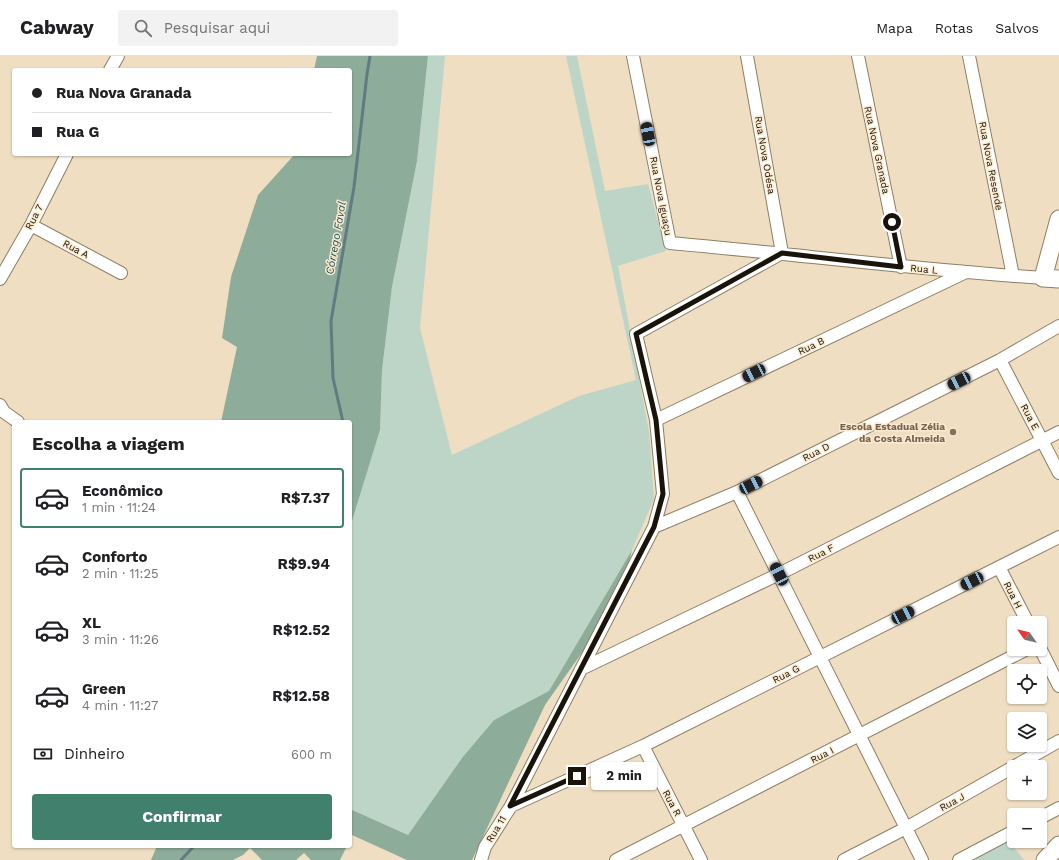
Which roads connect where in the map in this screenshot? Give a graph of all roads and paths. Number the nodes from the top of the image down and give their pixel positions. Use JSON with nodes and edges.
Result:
{"nodes":[{"id":1,"x":118,"y":56,"type":"edge"},
{"id":2,"x":633,"y":56,"type":"edge"},
{"id":3,"x":747,"y":56,"type":"edge"},
{"id":4,"x":858,"y":56,"type":"edge"},
{"id":5,"x":969,"y":56,"type":"edge"},
{"id":6,"x":111,"y":68,"type":"edge"},
{"id":7,"x":66,"y":156,"type":"edge"},
{"id":8,"x":1059,"y":219,"type":"edge"},
{"id":9,"x":31,"y":224,"type":"junction"},
{"id":10,"x":670,"y":243,"type":"joint"},
{"id":11,"x":782,"y":253,"type":"junction"},
{"id":12,"x":901,"y":267,"type":"junction"},
{"id":13,"x":965,"y":272,"type":"junction"},
{"id":14,"x":121,"y":273,"type":"dead end"},
{"id":15,"x":1014,"y":276,"type":"junction"},
{"id":16,"x":1051,"y":278,"type":"edge"},
{"id":17,"x":0,"y":279,"type":"edge"},
{"id":18,"x":1059,"y":326,"type":"edge"},
{"id":19,"x":1000,"y":360,"type":"junction"},
{"id":20,"x":0,"y":404,"type":"edge"},
{"id":21,"x":15,"y":420,"type":"edge"},
{"id":22,"x":656,"y":420,"type":"junction"},
{"id":23,"x":1059,"y":432,"type":"edge"},
{"id":24,"x":1042,"y":441,"type":"junction"},
{"id":25,"x":1059,"y":473,"type":"edge"},
{"id":26,"x":737,"y":492,"type":"junction"},
{"id":27,"x":654,"y":527,"type":"junction"},
{"id":28,"x":1059,"y":537,"type":"edge"},
{"id":29,"x":999,"y":567,"type":"junction"},
{"id":30,"x":779,"y":574,"type":"junction"},
{"id":31,"x":1024,"y":616,"type":"edge"},
{"id":32,"x":1013,"y":656,"type":"edge"},
{"id":33,"x":1044,"y":656,"type":"edge"},
{"id":34,"x":820,"y":657,"type":"junction"},
{"id":35,"x":581,"y":669,"type":"junction"},
{"id":36,"x":1059,"y":686,"type":"edge"},
{"id":37,"x":861,"y":735,"type":"junction"},
{"id":38,"x":1059,"y":741,"type":"edge"},
{"id":39,"x":643,"y":746,"type":"junction"},
{"id":40,"x":510,"y":806,"type":"junction"},
{"id":41,"x":1059,"y":808,"type":"edge"},
{"id":42,"x":1047,"y":814,"type":"edge"},
{"id":43,"x":684,"y":825,"type":"junction"},
{"id":44,"x":906,"y":828,"type":"junction"},
{"id":45,"x":1007,"y":835,"type":"edge"},
{"id":46,"x":1059,"y":844,"type":"edge"},
{"id":47,"x":481,"y":860,"type":"edge"},
{"id":48,"x":616,"y":860,"type":"edge"},
{"id":49,"x":701,"y":860,"type":"edge"},
{"id":50,"x":844,"y":860,"type":"edge"},
{"id":51,"x":922,"y":860,"type":"edge"},
{"id":52,"x":959,"y":860,"type":"edge"},
{"id":53,"x":1046,"y":860,"type":"edge"}],
"edges":[{"from":1,"to":6,"type":"street"},
{"from":2,"to":10,"type":"street","name":"Rua Nova Iguaçu"},
{"from":3,"to":11,"type":"street","name":"Rua Nova Odésa"},
{"from":4,"to":12,"type":"street","name":"Rua Nova Granada"},
{"from":5,"to":15,"type":"street","name":"Rua Nova Resende"},
{"from":7,"to":9,"type":"street","name":"Rua 7"},
{"from":8,"to":16,"type":"street"},
{"from":9,"to":14,"type":"street","name":"Rua A"},
{"from":9,"to":17,"type":"street","name":"Rua 7"},
{"from":10,"to":11,"type":"street","name":"Rua L"},
{"from":11,"to":12,"type":"street","name":"Rua L"},
{"from":11,"to":22,"type":"street","name":"Rua 11"},
{"from":12,"to":13,"type":"street","name":"Rua L"},
{"from":13,"to":15,"type":"street","name":"Rua L"},
{"from":13,"to":22,"type":"street","name":"Rua B"},
{"from":15,"to":16,"type":"street","name":"Rua L"},
{"from":18,"to":19,"type":"street","name":"Rua D"},
{"from":19,"to":24,"type":"street","name":"Rua E"},
{"from":19,"to":26,"type":"street","name":"Rua D"},
{"from":20,"to":21,"type":"street"},
{"from":22,"to":27,"type":"street","name":"Rua 11"},
{"from":23,"to":24,"type":"street","name":"Rua F"},
{"from":24,"to":25,"type":"street","name":"Rua E"},
{"from":24,"to":30,"type":"street","name":"Rua F"},
{"from":26,"to":27,"type":"street","name":"Rua D"},
{"from":26,"to":30,"type":"street"},
{"from":27,"to":35,"type":"street","name":"Rua 11"},
{"from":28,"to":29,"type":"street","name":"Rua G"},
{"from":29,"to":31,"type":"street","name":"Rua H"},
{"from":29,"to":34,"type":"street","name":"Rua G"},
{"from":30,"to":34,"type":"street"},
{"from":30,"to":35,"type":"street","name":"Rua F"},
{"from":32,"to":37,"type":"street","name":"Rua I"},
{"from":33,"to":36,"type":"street"},
{"from":34,"to":37,"type":"street"},
{"from":34,"to":39,"type":"street","name":"Rua G"},
{"from":35,"to":40,"type":"street","name":"Rua 11"},
{"from":37,"to":43,"type":"street","name":"Rua I"},
{"from":37,"to":44,"type":"street"},
{"from":38,"to":44,"type":"street","name":"Rua J"},
{"from":39,"to":40,"type":"street","name":"Rua G"},
{"from":39,"to":43,"type":"street","name":"Rua R"},
{"from":40,"to":47,"type":"street","name":"Rua 11"},
{"from":41,"to":42,"type":"street"},
{"from":43,"to":48,"type":"street","name":"Rua I"},
{"from":43,"to":49,"type":"street","name":"Rua R"},
{"from":44,"to":50,"type":"street","name":"Rua J"},
{"from":44,"to":51,"type":"street"},
{"from":45,"to":52,"type":"street"},
{"from":46,"to":53,"type":"street"}]}
